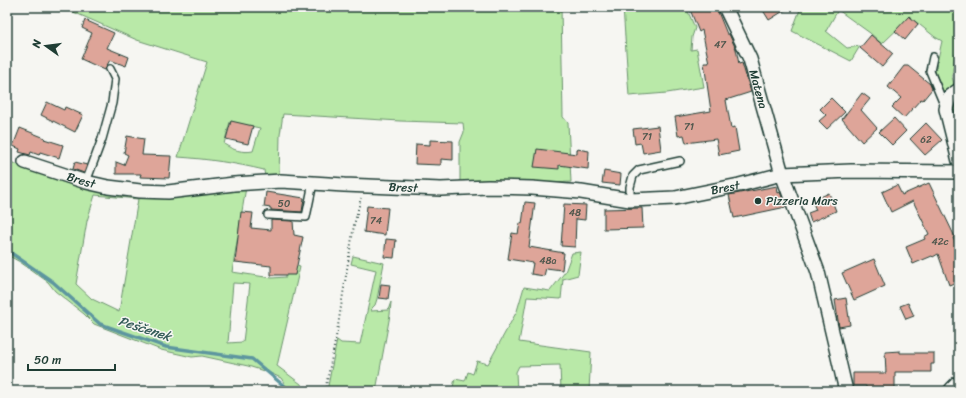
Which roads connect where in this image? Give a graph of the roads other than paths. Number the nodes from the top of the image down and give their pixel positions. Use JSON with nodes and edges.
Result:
{"nodes":[{"id":1,"x":725,"y":7,"type":"edge"},
{"id":2,"x":933,"y":57,"type":"dead end"},
{"id":3,"x":110,"y":69,"type":"dead end"},
{"id":4,"x":959,"y":90,"type":"edge"},
{"id":5,"x":946,"y":109,"type":"junction"},
{"id":6,"x":680,"y":160,"type":"dead end"},
{"id":7,"x":959,"y":161,"type":"edge"},
{"id":8,"x":25,"y":162,"type":"dead end"},
{"id":9,"x":959,"y":172,"type":"edge"},
{"id":10,"x":782,"y":174,"type":"junction"},
{"id":11,"x":86,"y":182,"type":"junction"},
{"id":12,"x":313,"y":183,"type":"junction"},
{"id":13,"x":630,"y":200,"type":"junction"},
{"id":14,"x":268,"y":215,"type":"dead end"},
{"id":15,"x":959,"y":386,"type":"edge"},
{"id":16,"x":846,"y":391,"type":"edge"},
{"id":17,"x":954,"y":391,"type":"edge"}],
"edges":[{"from":1,"to":10,"type":"street","name":"Matena"},
{"from":2,"to":5,"type":"lane"},
{"from":3,"to":11,"type":"lane"},
{"from":4,"to":5,"type":"street"},
{"from":5,"to":7,"type":"street"},
{"from":6,"to":13,"type":"lane"},
{"from":8,"to":11,"type":"street","name":"Brest"},
{"from":9,"to":10,"type":"street","name":"Brest"},
{"from":10,"to":13,"type":"street","name":"Brest"},
{"from":10,"to":16,"type":"street"},
{"from":11,"to":12,"type":"street","name":"Brest"},
{"from":12,"to":13,"type":"street","name":"Brest"},
{"from":12,"to":14,"type":"lane"},
{"from":15,"to":17,"type":"street"}]}
